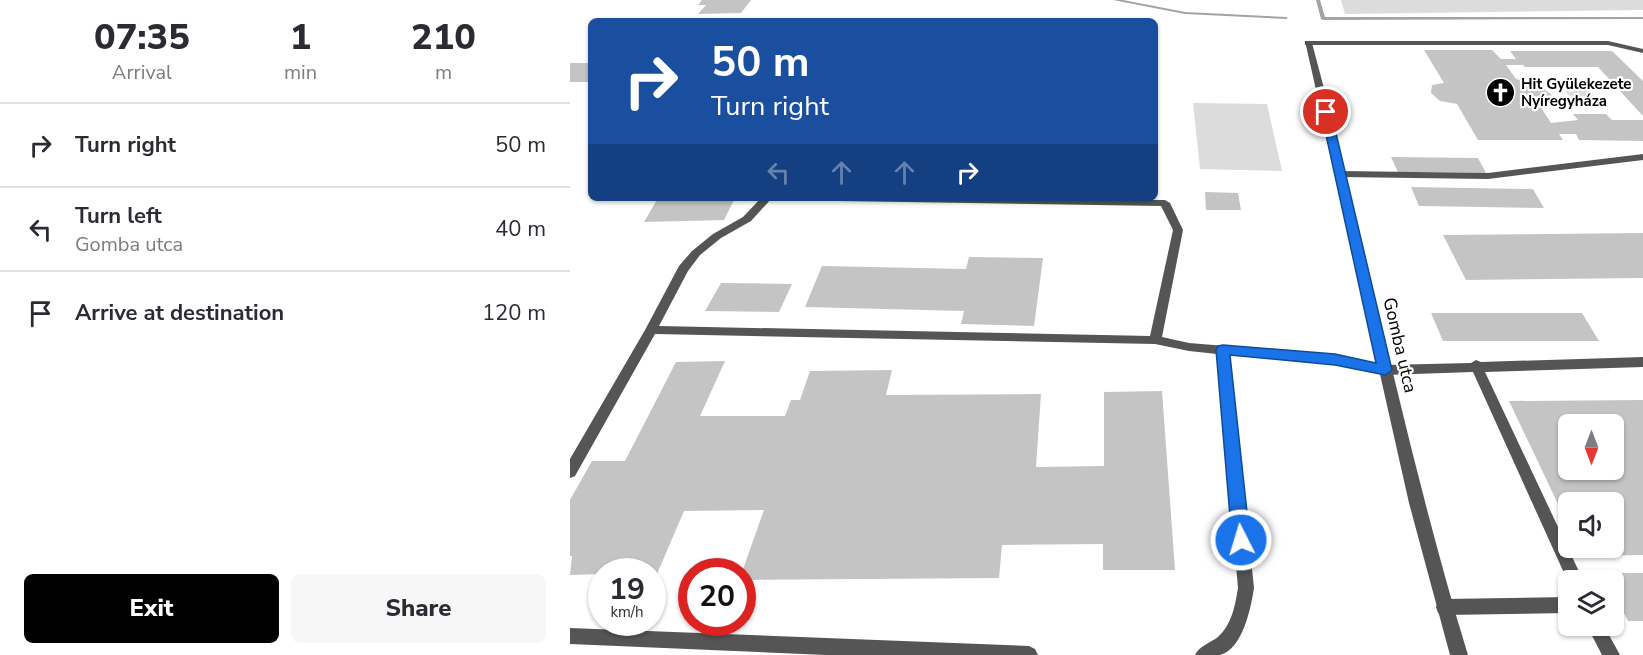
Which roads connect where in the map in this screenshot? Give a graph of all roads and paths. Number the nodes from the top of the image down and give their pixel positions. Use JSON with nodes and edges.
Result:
{"nodes":[{"id":1,"x":1643,"y":51,"type":"edge"},
{"id":2,"x":1643,"y":157,"type":"edge"},
{"id":3,"x":1341,"y":174,"type":"junction"},
{"id":4,"x":764,"y":201,"type":"edge"},
{"id":5,"x":1035,"y":201,"type":"edge"},
{"id":6,"x":651,"y":330,"type":"junction"},
{"id":7,"x":1155,"y":340,"type":"junction"},
{"id":8,"x":1223,"y":350,"type":"junction"},
{"id":9,"x":1643,"y":362,"type":"edge"},
{"id":10,"x":1476,"y":365,"type":"junction"},
{"id":11,"x":1385,"y":370,"type":"junction"},
{"id":12,"x":570,"y":472,"type":"edge"},
{"id":13,"x":1570,"y":570,"type":"edge"},
{"id":14,"x":1558,"y":604,"type":"edge"},
{"id":15,"x":1444,"y":607,"type":"junction"},
{"id":16,"x":570,"y":636,"type":"edge"},
{"id":17,"x":1601,"y":636,"type":"edge"},
{"id":18,"x":1029,"y":655,"type":"edge"},
{"id":19,"x":1204,"y":655,"type":"edge"},
{"id":20,"x":1459,"y":655,"type":"edge"},
{"id":21,"x":1611,"y":655,"type":"edge"}],
"edges":[{"from":1,"to":3,"type":"street","name":"Gomba utca"},
{"from":2,"to":3,"type":"street"},
{"from":3,"to":11,"type":"street","name":"Gomba utca"},
{"from":4,"to":6,"type":"street"},
{"from":5,"to":7,"type":"street"},
{"from":6,"to":7,"type":"street"},
{"from":6,"to":12,"type":"street"},
{"from":7,"to":8,"type":"street"},
{"from":8,"to":11,"type":"street"},
{"from":8,"to":19,"type":"street"},
{"from":9,"to":10,"type":"street"},
{"from":10,"to":11,"type":"street"},
{"from":10,"to":13,"type":"street"},
{"from":11,"to":15,"type":"street","name":"Gomba utca"},
{"from":14,"to":15,"type":"street"},
{"from":15,"to":20,"type":"street","name":"Gomba utca"},
{"from":16,"to":18,"type":"street"},
{"from":17,"to":21,"type":"street"}]}
